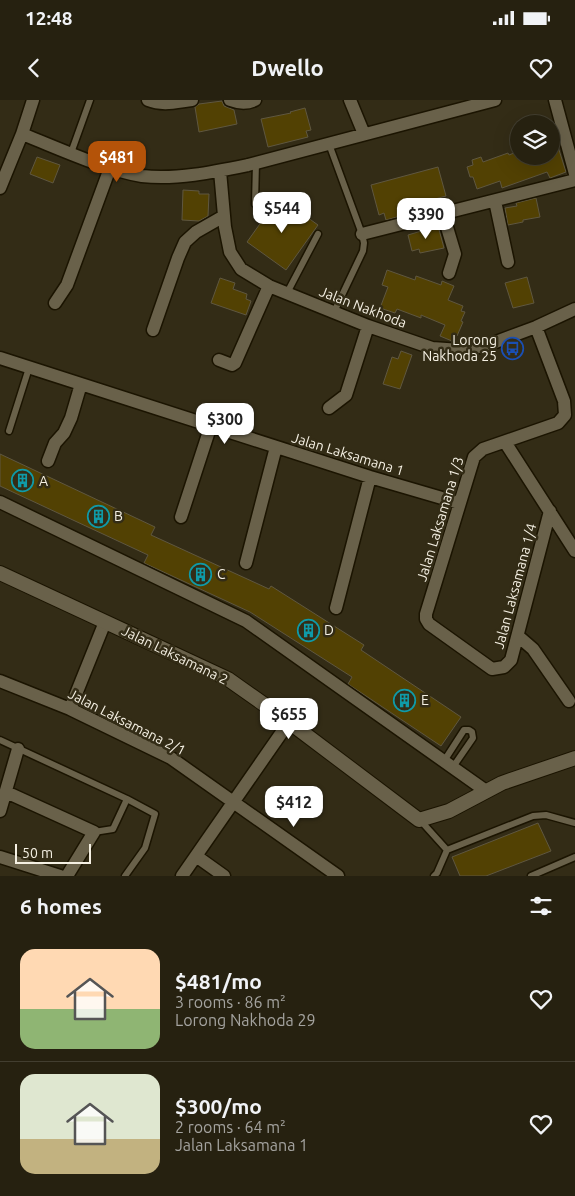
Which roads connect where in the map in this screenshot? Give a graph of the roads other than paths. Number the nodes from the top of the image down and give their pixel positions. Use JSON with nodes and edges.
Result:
{"nodes":[{"id":1,"x":34,"y":100,"type":"edge"},
{"id":2,"x":90,"y":100,"type":"edge"},
{"id":3,"x":148,"y":100,"type":"edge"},
{"id":4,"x":192,"y":100,"type":"edge"},
{"id":5,"x":230,"y":100,"type":"edge"},
{"id":6,"x":255,"y":100,"type":"edge"},
{"id":7,"x":350,"y":100,"type":"edge"},
{"id":8,"x":495,"y":100,"type":"edge"},
{"id":9,"x":555,"y":100,"type":"edge"},
{"id":10,"x":22,"y":134,"type":"junction"},
{"id":11,"x":364,"y":134,"type":"junction"},
{"id":12,"x":329,"y":143,"type":"junction"},
{"id":13,"x":71,"y":153,"type":"junction"},
{"id":14,"x":256,"y":162,"type":"junction"},
{"id":15,"x":110,"y":168,"type":"junction"},
{"id":16,"x":220,"y":171,"type":"junction"},
{"id":17,"x":575,"y":174,"type":"edge"},
{"id":18,"x":575,"y":180,"type":"edge"},
{"id":19,"x":0,"y":188,"type":"edge"},
{"id":20,"x":495,"y":200,"type":"junction"},
{"id":21,"x":255,"y":204,"type":"dead end"},
{"id":22,"x":443,"y":214,"type":"junction"},
{"id":23,"x":224,"y":216,"type":"junction"},
{"id":24,"x":318,"y":234,"type":"dead end"},
{"id":25,"x":362,"y":234,"type":"junction"},
{"id":26,"x":508,"y":262,"type":"dead end"},
{"id":27,"x":449,"y":273,"type":"dead end"},
{"id":28,"x":269,"y":286,"type":"junction"},
{"id":29,"x":287,"y":293,"type":"junction"},
{"id":30,"x":55,"y":303,"type":"dead end"},
{"id":31,"x":575,"y":309,"type":"edge"},
{"id":32,"x":334,"y":312,"type":"junction"},
{"id":33,"x":368,"y":326,"type":"junction"},
{"id":34,"x":536,"y":327,"type":"junction"},
{"id":35,"x":153,"y":330,"type":"dead end"},
{"id":36,"x":0,"y":358,"type":"edge"},
{"id":37,"x":218,"y":360,"type":"dead end"},
{"id":38,"x":29,"y":368,"type":"junction"},
{"id":39,"x":81,"y":384,"type":"junction"},
{"id":40,"x":329,"y":408,"type":"dead end"},
{"id":41,"x":211,"y":425,"type":"junction"},
{"id":42,"x":9,"y":431,"type":"dead end"},
{"id":43,"x":505,"y":442,"type":"junction"},
{"id":44,"x":276,"y":447,"type":"junction"},
{"id":45,"x":48,"y":460,"type":"dead end"},
{"id":46,"x":370,"y":477,"type":"junction"},
{"id":47,"x":0,"y":502,"type":"edge"},
{"id":48,"x":459,"y":503,"type":"junction"},
{"id":49,"x":550,"y":511,"type":"junction"},
{"id":50,"x":181,"y":518,"type":"dead end"},
{"id":51,"x":575,"y":551,"type":"edge"},
{"id":52,"x":246,"y":563,"type":"dead end"},
{"id":53,"x":0,"y":572,"type":"edge"},
{"id":54,"x":336,"y":608,"type":"dead end"},
{"id":55,"x":105,"y":622,"type":"junction"},
{"id":56,"x":429,"y":624,"type":"joint"},
{"id":57,"x":518,"y":636,"type":"junction"},
{"id":58,"x":0,"y":681,"type":"edge"},
{"id":59,"x":569,"y":702,"type":"dead end"},
{"id":60,"x":70,"y":709,"type":"junction"},
{"id":61,"x":289,"y":722,"type":"junction"},
{"id":62,"x":0,"y":740,"type":"edge"},
{"id":63,"x":18,"y":749,"type":"junction"},
{"id":64,"x":575,"y":758,"type":"edge"},
{"id":65,"x":449,"y":764,"type":"junction"},
{"id":66,"x":486,"y":791,"type":"junction"},
{"id":67,"x":6,"y":792,"type":"junction"},
{"id":68,"x":127,"y":799,"type":"junction"},
{"id":69,"x":234,"y":802,"type":"junction"},
{"id":70,"x":0,"y":811,"type":"edge"},
{"id":71,"x":419,"y":820,"type":"junction"},
{"id":72,"x":575,"y":823,"type":"edge"},
{"id":73,"x":94,"y":832,"type":"junction"},
{"id":74,"x":447,"y":850,"type":"junction"},
{"id":75,"x":196,"y":856,"type":"junction"},
{"id":76,"x":0,"y":857,"type":"edge"},
{"id":77,"x":575,"y":857,"type":"edge"},
{"id":78,"x":437,"y":875,"type":"edge"},
{"id":79,"x":60,"y":876,"type":"edge"},
{"id":80,"x":67,"y":876,"type":"edge"},
{"id":81,"x":125,"y":876,"type":"edge"},
{"id":82,"x":182,"y":876,"type":"edge"},
{"id":83,"x":224,"y":876,"type":"edge"},
{"id":84,"x":338,"y":876,"type":"edge"},
{"id":85,"x":531,"y":876,"type":"edge"}],
"edges":[{"from":1,"to":10,"type":"street"},
{"from":2,"to":13,"type":"lane"},
{"from":3,"to":4,"type":"street"},
{"from":5,"to":6,"type":"street"},
{"from":7,"to":11,"type":"street"},
{"from":8,"to":11,"type":"street"},
{"from":9,"to":17,"type":"street"},
{"from":10,"to":13,"type":"street"},
{"from":10,"to":19,"type":"street"},
{"from":11,"to":12,"type":"street"},
{"from":12,"to":14,"type":"street"},
{"from":12,"to":25,"type":"lane"},
{"from":13,"to":15,"type":"street"},
{"from":14,"to":16,"type":"street"},
{"from":14,"to":21,"type":"lane"},
{"from":15,"to":16,"type":"street"},
{"from":15,"to":30,"type":"street"},
{"from":16,"to":23,"type":"street","name":"Jalan Nakhoda"},
{"from":18,"to":20,"type":"street"},
{"from":20,"to":22,"type":"street"},
{"from":20,"to":26,"type":"street"},
{"from":22,"to":25,"type":"street"},
{"from":22,"to":27,"type":"street"},
{"from":23,"to":28,"type":"street","name":"Jalan Nakhoda"},
{"from":23,"to":35,"type":"street"},
{"from":24,"to":29,"type":"lane"},
{"from":25,"to":32,"type":"lane"},
{"from":28,"to":29,"type":"street","name":"Jalan Nakhoda"},
{"from":28,"to":37,"type":"street"},
{"from":29,"to":32,"type":"street","name":"Jalan Nakhoda"},
{"from":31,"to":34,"type":"street","name":"Jalan Nakhoda"},
{"from":32,"to":33,"type":"street","name":"Jalan Nakhoda"},
{"from":33,"to":34,"type":"street","name":"Jalan Nakhoda"},
{"from":33,"to":40,"type":"street"},
{"from":34,"to":43,"type":"street"},
{"from":36,"to":38,"type":"street","name":"Jalan Laksamana 1"},
{"from":38,"to":39,"type":"street","name":"Jalan Laksamana 1"},
{"from":38,"to":42,"type":"lane"},
{"from":39,"to":41,"type":"street","name":"Jalan Laksamana 1"},
{"from":39,"to":45,"type":"street"},
{"from":41,"to":44,"type":"street","name":"Jalan Laksamana 1"},
{"from":41,"to":50,"type":"street"},
{"from":43,"to":48,"type":"street","name":"Jalan Laksamana 1/3"},
{"from":43,"to":49,"type":"street"},
{"from":44,"to":46,"type":"street","name":"Jalan Laksamana 1"},
{"from":44,"to":52,"type":"street"},
{"from":46,"to":48,"type":"street","name":"Jalan Laksamana 1"},
{"from":46,"to":54,"type":"street"},
{"from":47,"to":65,"type":"street"},
{"from":48,"to":56,"type":"street","name":"Jalan Laksamana 1/3"},
{"from":49,"to":51,"type":"street"},
{"from":49,"to":57,"type":"street","name":"Jalan Laksamana 1/4"},
{"from":53,"to":55,"type":"street","name":"Jalan Laksamana 2"},
{"from":55,"to":60,"type":"street"},
{"from":55,"to":61,"type":"street","name":"Jalan Laksamana 2"},
{"from":56,"to":57,"type":"street","name":"Jalan Laksamana 1/4"},
{"from":57,"to":59,"type":"street"},
{"from":58,"to":60,"type":"street","name":"Jalan Laksamana 2/1"},
{"from":60,"to":69,"type":"street","name":"Jalan Laksamana 2/1"},
{"from":61,"to":69,"type":"street"},
{"from":61,"to":71,"type":"street","name":"Jalan Laksamana 2"},
{"from":62,"to":63,"type":"lane"},
{"from":63,"to":67,"type":"street"},
{"from":63,"to":68,"type":"lane"},
{"from":64,"to":66,"type":"street"},
{"from":65,"to":65,"type":"lane"},
{"from":65,"to":66,"type":"street"},
{"from":66,"to":71,"type":"street"},
{"from":67,"to":70,"type":"street"},
{"from":67,"to":73,"type":"street"},
{"from":68,"to":73,"type":"lane"},
{"from":68,"to":81,"type":"lane"},
{"from":69,"to":75,"type":"street"},
{"from":69,"to":84,"type":"street","name":"Jalan Laksamana 2/1"},
{"from":71,"to":74,"type":"lane"},
{"from":72,"to":74,"type":"lane"},
{"from":73,"to":80,"type":"street"},
{"from":74,"to":78,"type":"lane"},
{"from":75,"to":82,"type":"street"},
{"from":75,"to":83,"type":"street"},
{"from":76,"to":79,"type":"street"},
{"from":77,"to":85,"type":"lane"}]}
